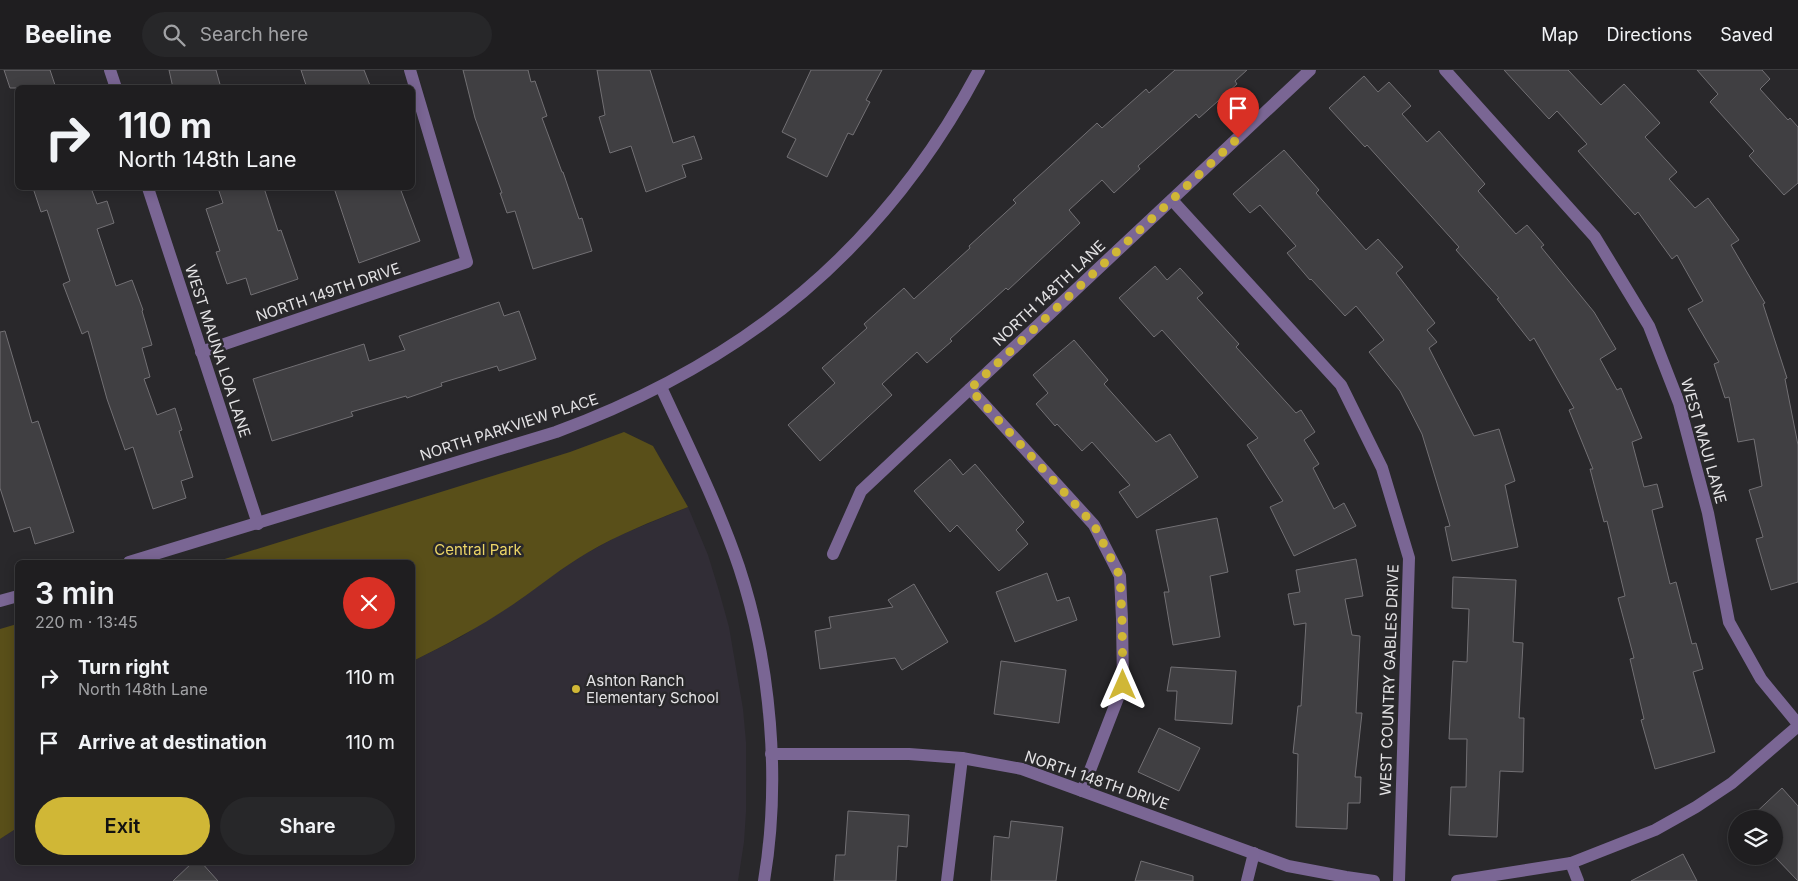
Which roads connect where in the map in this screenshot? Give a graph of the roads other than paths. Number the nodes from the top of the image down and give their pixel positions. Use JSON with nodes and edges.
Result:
{"nodes":[{"id":1,"x":110,"y":70,"type":"edge"},
{"id":2,"x":410,"y":70,"type":"edge"},
{"id":3,"x":979,"y":70,"type":"edge"},
{"id":4,"x":1310,"y":70,"type":"edge"},
{"id":5,"x":1445,"y":70,"type":"edge"},
{"id":6,"x":115,"y":85,"type":"edge"},
{"id":7,"x":414,"y":85,"type":"edge"},
{"id":8,"x":415,"y":87,"type":"edge"},
{"id":9,"x":149,"y":190,"type":"edge"},
{"id":10,"x":1172,"y":200,"type":"junction"},
{"id":11,"x":201,"y":352,"type":"junction"},
{"id":12,"x":661,"y":387,"type":"junction"},
{"id":13,"x":970,"y":389,"type":"junction"},
{"id":14,"x":258,"y":524,"type":"junction"},
{"id":15,"x":833,"y":554,"type":"dead end"},
{"id":16,"x":137,"y":560,"type":"edge"},
{"id":17,"x":15,"y":597,"type":"edge"},
{"id":18,"x":0,"y":601,"type":"edge"},
{"id":19,"x":1798,"y":725,"type":"edge"},
{"id":20,"x":771,"y":754,"type":"junction"},
{"id":21,"x":962,"y":758,"type":"junction"},
{"id":22,"x":1082,"y":791,"type":"junction"},
{"id":23,"x":1254,"y":853,"type":"junction"},
{"id":24,"x":1571,"y":863,"type":"junction"},
{"id":25,"x":764,"y":881,"type":"edge"},
{"id":26,"x":947,"y":881,"type":"edge"},
{"id":27,"x":1248,"y":881,"type":"edge"},
{"id":28,"x":1374,"y":881,"type":"edge"},
{"id":29,"x":1399,"y":881,"type":"edge"},
{"id":30,"x":1457,"y":881,"type":"edge"},
{"id":31,"x":1578,"y":881,"type":"edge"}],
"edges":[{"from":1,"to":6,"type":"street"},
{"from":2,"to":7,"type":"street","name":"NORTH 149TH DRIVE"},
{"from":3,"to":12,"type":"street","name":"NORTH PARKVIEW PLACE"},
{"from":4,"to":10,"type":"street","name":"NORTH 148TH LANE"},
{"from":5,"to":19,"type":"street","name":"WEST MAUI LANE"},
{"from":8,"to":11,"type":"street","name":"NORTH 149TH DRIVE"},
{"from":9,"to":11,"type":"street","name":"WEST MAUNA LOA LANE"},
{"from":10,"to":13,"type":"street","name":"NORTH 148TH LANE"},
{"from":10,"to":29,"type":"street","name":"WEST COUNTRY GABLES DRIVE"},
{"from":11,"to":14,"type":"street","name":"WEST MAUNA LOA LANE"},
{"from":12,"to":14,"type":"street","name":"NORTH PARKVIEW PLACE"},
{"from":12,"to":20,"type":"street"},
{"from":13,"to":15,"type":"street","name":"NORTH 148TH LANE"},
{"from":13,"to":22,"type":"street"},
{"from":14,"to":16,"type":"street","name":"NORTH PARKVIEW PLACE"},
{"from":17,"to":18,"type":"street"},
{"from":19,"to":24,"type":"street"},
{"from":20,"to":21,"type":"street","name":"NORTH 148TH DRIVE"},
{"from":20,"to":25,"type":"street"},
{"from":21,"to":22,"type":"street","name":"NORTH 148TH DRIVE"},
{"from":21,"to":26,"type":"street"},
{"from":22,"to":23,"type":"street","name":"NORTH 148TH DRIVE"},
{"from":23,"to":27,"type":"street"},
{"from":23,"to":28,"type":"street","name":"NORTH 148TH DRIVE"},
{"from":24,"to":30,"type":"street"},
{"from":24,"to":31,"type":"street"}]}
